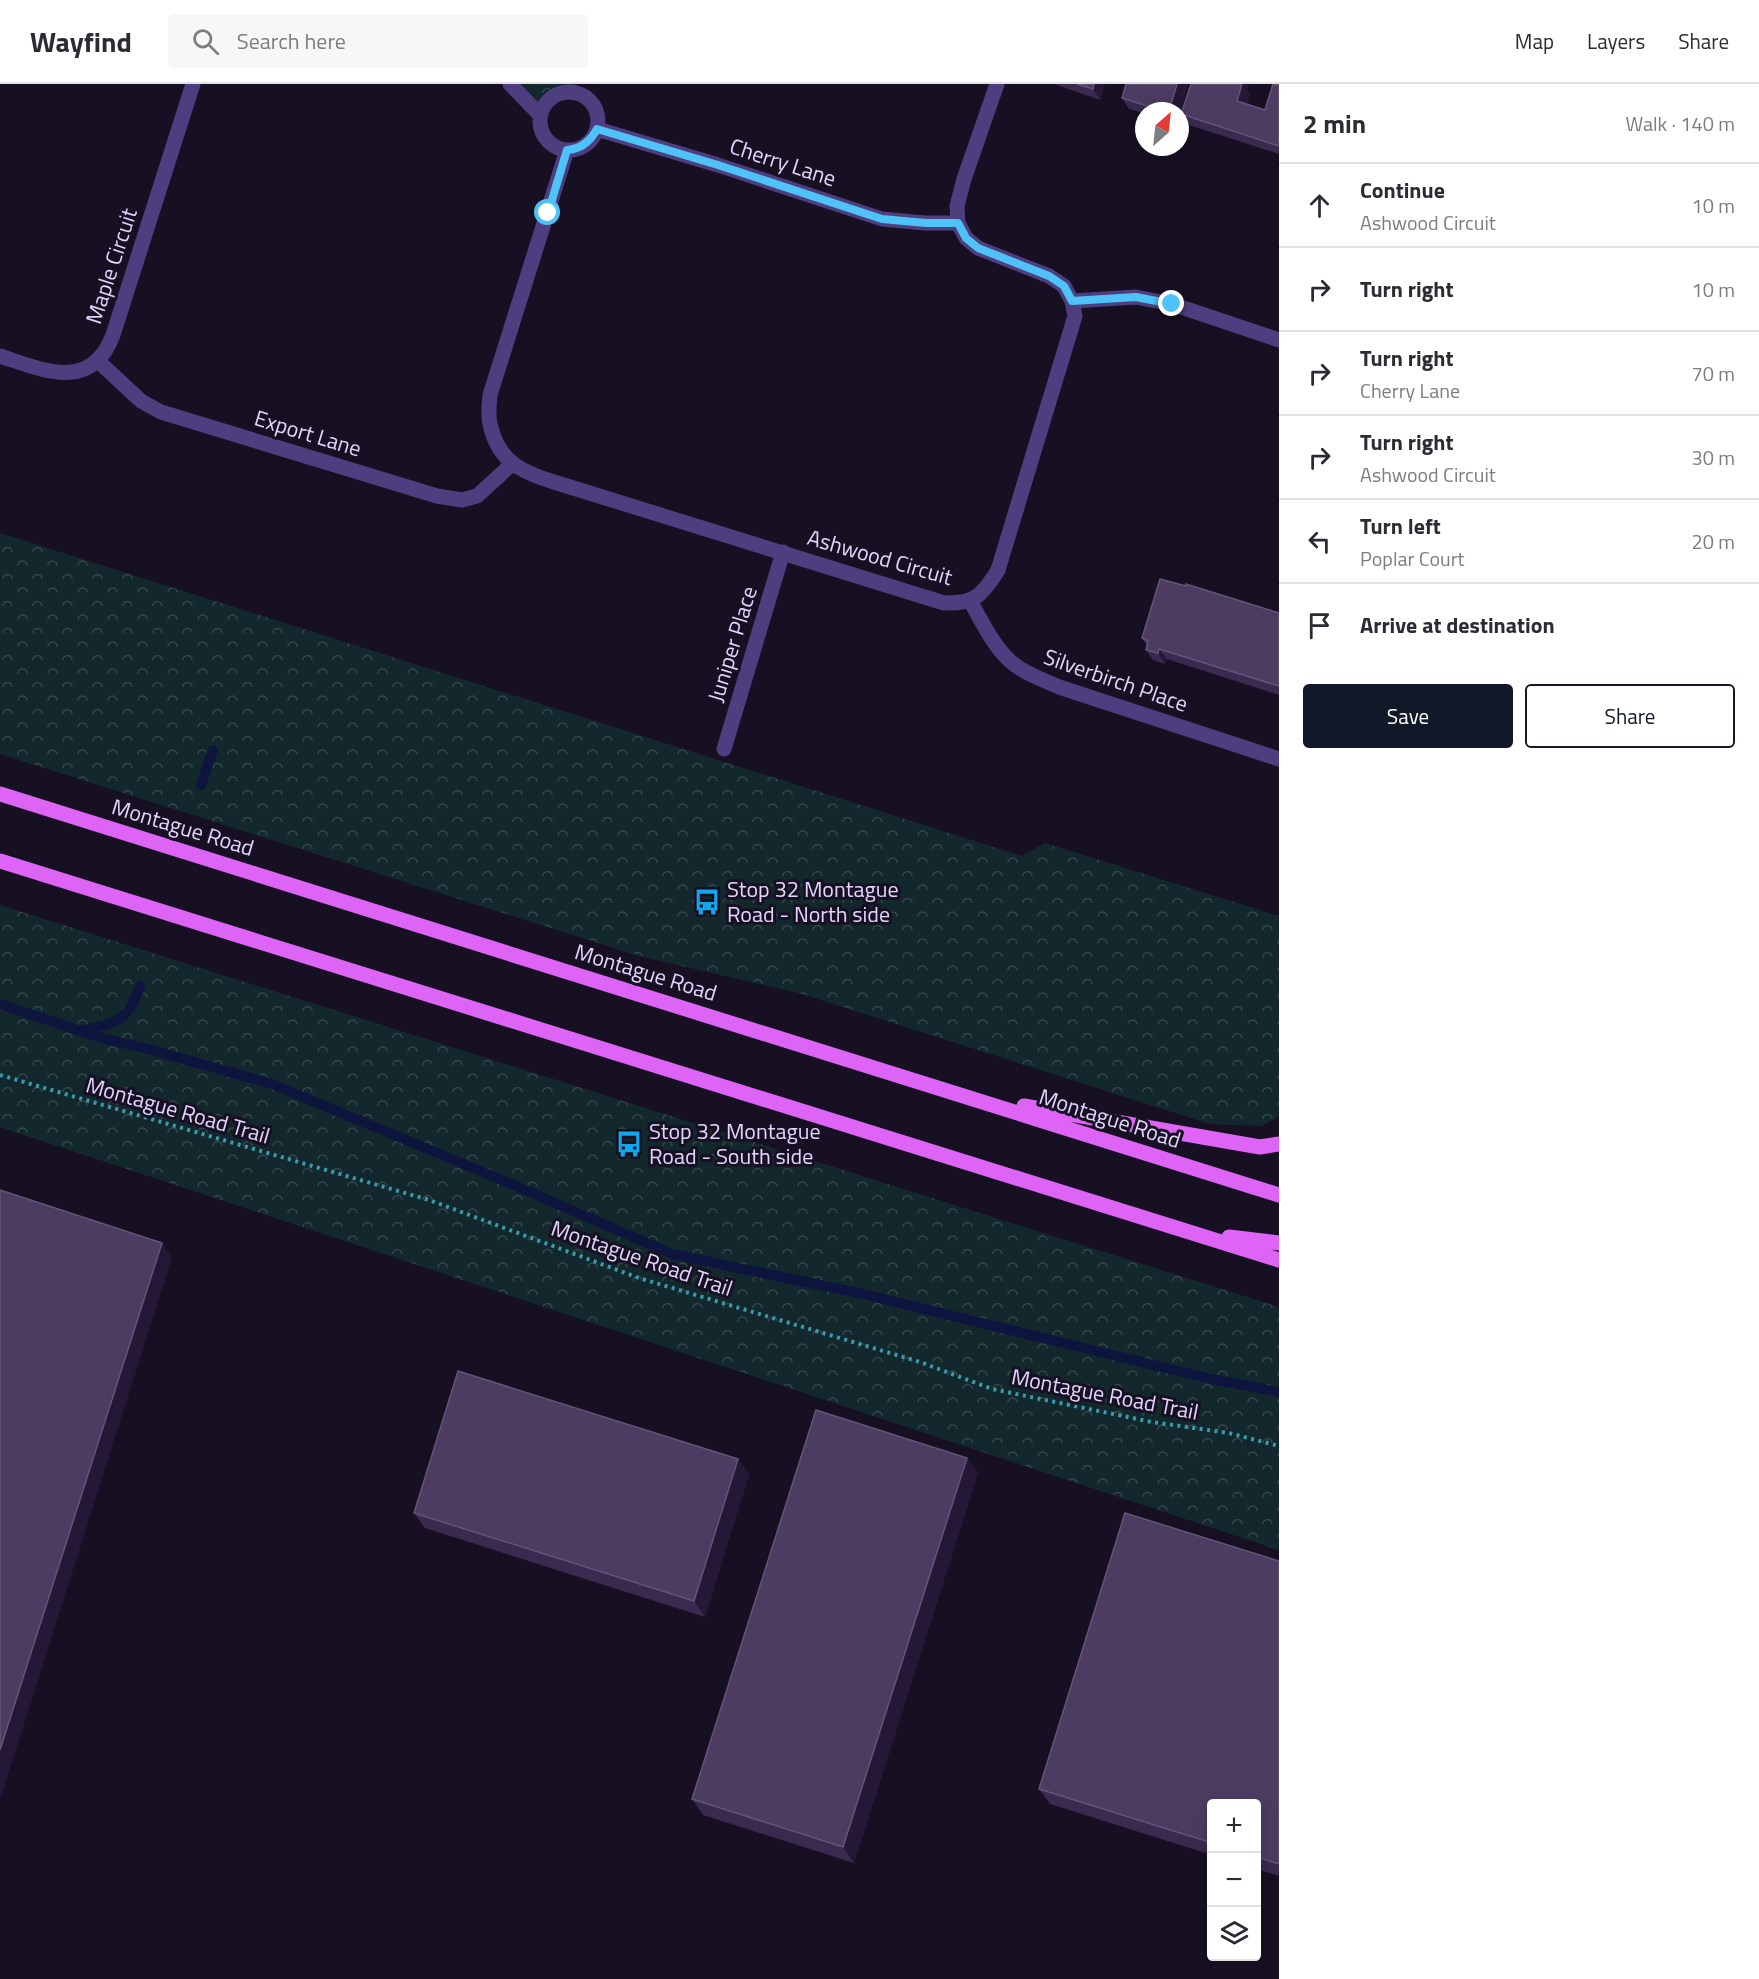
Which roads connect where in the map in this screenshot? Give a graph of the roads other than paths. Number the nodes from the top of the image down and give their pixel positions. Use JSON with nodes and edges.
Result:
{"nodes":[{"id":1,"x":193,"y":84,"type":"edge"},
{"id":2,"x":510,"y":84,"type":"edge"},
{"id":3,"x":997,"y":84,"type":"edge"},
{"id":4,"x":574,"y":88,"type":"edge"},
{"id":5,"x":540,"y":115,"type":"junction"},
{"id":6,"x":597,"y":129,"type":"junction"},
{"id":7,"x":567,"y":150,"type":"junction"},
{"id":8,"x":958,"y":223,"type":"junction"},
{"id":9,"x":1072,"y":301,"type":"junction"},
{"id":10,"x":1279,"y":340,"type":"edge"},
{"id":11,"x":0,"y":356,"type":"edge"},
{"id":12,"x":97,"y":360,"type":"junction"},
{"id":13,"x":512,"y":464,"type":"junction"},
{"id":14,"x":783,"y":552,"type":"junction"},
{"id":15,"x":970,"y":601,"type":"junction"},
{"id":16,"x":724,"y":749,"type":"dead end"},
{"id":17,"x":1279,"y":759,"type":"edge"},
{"id":18,"x":0,"y":794,"type":"edge"},
{"id":19,"x":0,"y":861,"type":"edge"},
{"id":20,"x":968,"y":1097,"type":"junction"},
{"id":21,"x":1279,"y":1144,"type":"edge"},
{"id":22,"x":1279,"y":1195,"type":"edge"},
{"id":23,"x":1188,"y":1232,"type":"junction"},
{"id":24,"x":1279,"y":1243,"type":"edge"},
{"id":25,"x":1279,"y":1260,"type":"edge"}],
"edges":[{"from":1,"to":12,"type":"street","name":"Maple Circuit"},
{"from":2,"to":5,"type":"street"},
{"from":3,"to":8,"type":"street"},
{"from":4,"to":5,"type":"street"},
{"from":4,"to":6,"type":"street"},
{"from":5,"to":7,"type":"street"},
{"from":6,"to":7,"type":"street"},
{"from":6,"to":8,"type":"street","name":"Cherry Lane"},
{"from":7,"to":13,"type":"street","name":"Ashwood Circuit"},
{"from":8,"to":9,"type":"street"},
{"from":9,"to":10,"type":"street"},
{"from":9,"to":15,"type":"street","name":"Ashwood Circuit"},
{"from":11,"to":12,"type":"street","name":"Maple Circuit"},
{"from":12,"to":13,"type":"street","name":"Export Lane"},
{"from":13,"to":14,"type":"street","name":"Ashwood Circuit"},
{"from":14,"to":15,"type":"street","name":"Ashwood Circuit"},
{"from":14,"to":16,"type":"street","name":"Juniper Place"},
{"from":15,"to":17,"type":"street","name":"Silverbirch Place"},
{"from":18,"to":20,"type":"main road","name":"Montague Road"},
{"from":19,"to":23,"type":"main road"},
{"from":20,"to":21,"type":"main road"},
{"from":20,"to":22,"type":"main road","name":"Montague Road"},
{"from":23,"to":24,"type":"main road"},
{"from":23,"to":25,"type":"main road"}]}
